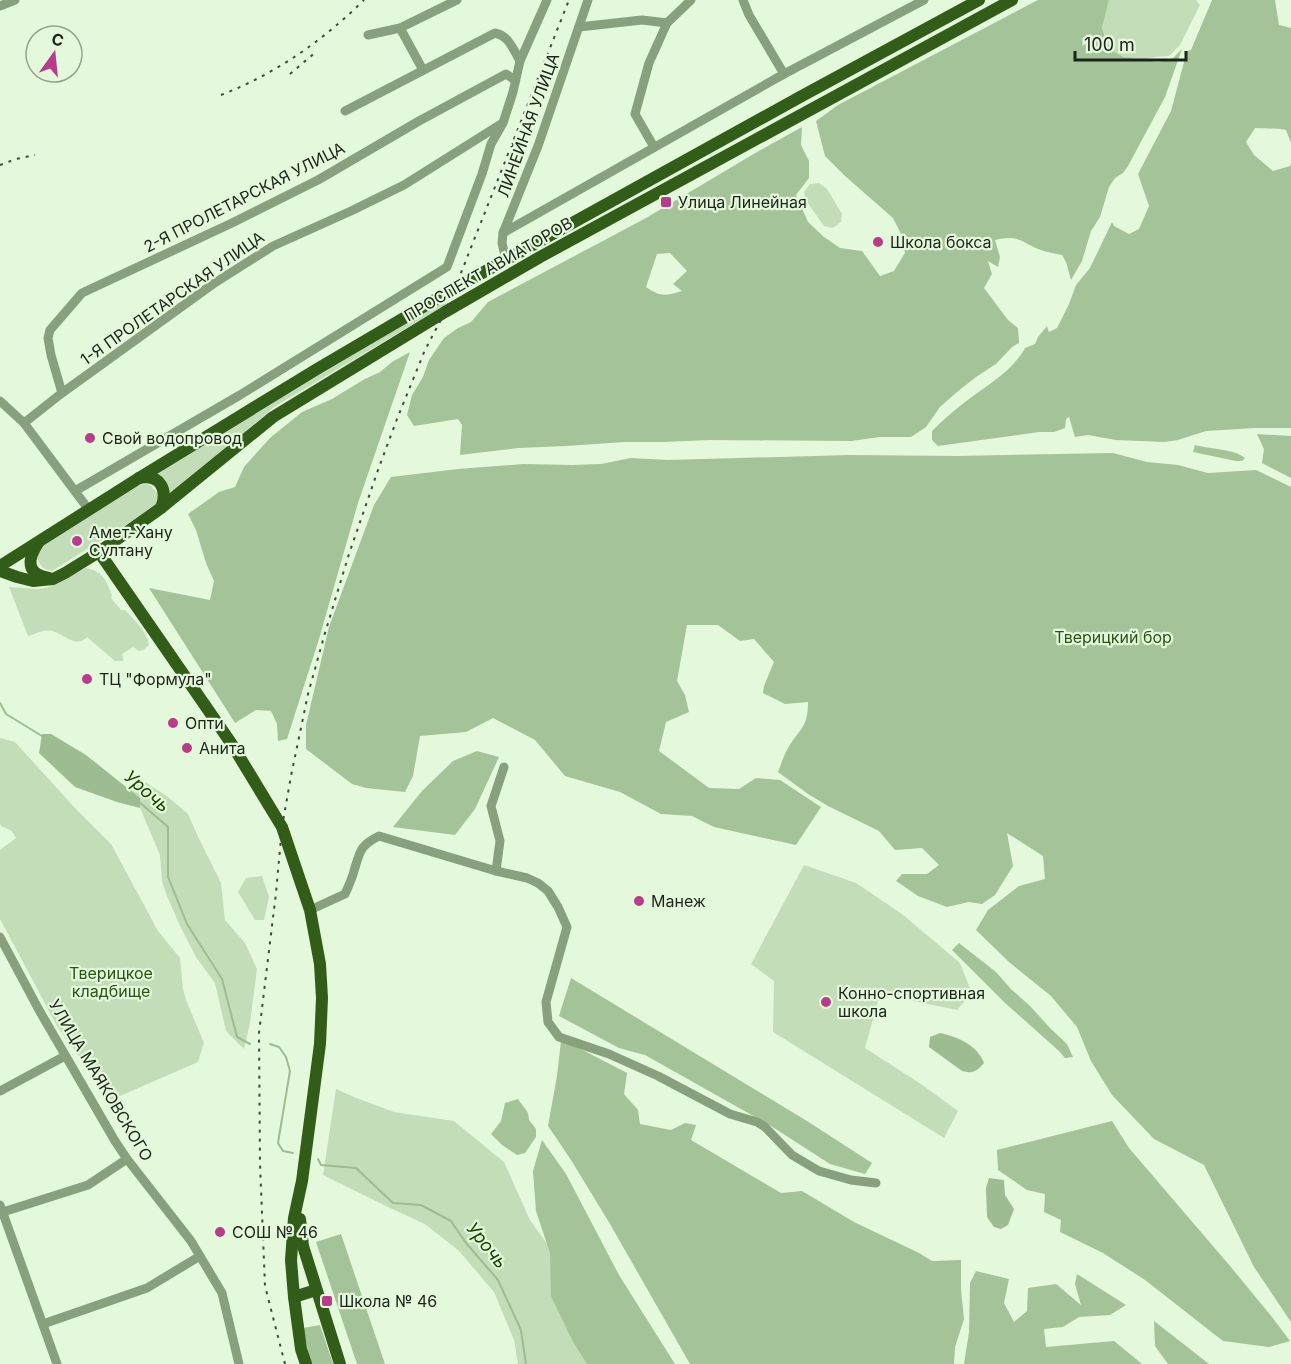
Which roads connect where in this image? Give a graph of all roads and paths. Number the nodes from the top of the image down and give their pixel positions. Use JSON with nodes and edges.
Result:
{"nodes":[{"id":1,"x":15,"y":0,"type":"edge"},
{"id":2,"x":457,"y":0,"type":"edge"},
{"id":3,"x":547,"y":0,"type":"edge"},
{"id":4,"x":588,"y":0,"type":"edge"},
{"id":5,"x":691,"y":0,"type":"edge"},
{"id":6,"x":743,"y":0,"type":"edge"},
{"id":7,"x":924,"y":0,"type":"edge"},
{"id":8,"x":979,"y":0,"type":"edge"},
{"id":9,"x":1012,"y":0,"type":"edge"},
{"id":10,"x":911,"y":3,"type":"edge"},
{"id":11,"x":0,"y":6,"type":"edge"},
{"id":12,"x":667,"y":23,"type":"junction"},
{"id":13,"x":579,"y":27,"type":"junction"},
{"id":14,"x":400,"y":28,"type":"junction"},
{"id":15,"x":368,"y":35,"type":"dead end"},
{"id":16,"x":520,"y":61,"type":"junction"},
{"id":17,"x":423,"y":70,"type":"junction"},
{"id":18,"x":784,"y":74,"type":"junction"},
{"id":19,"x":515,"y":80,"type":"junction"},
{"id":20,"x":345,"y":111,"type":"dead end"},
{"id":21,"x":503,"y":123,"type":"junction"},
{"id":22,"x":654,"y":147,"type":"junction"},
{"id":23,"x":503,"y":233,"type":"junction"},
{"id":24,"x":506,"y":260,"type":"junction"},
{"id":25,"x":62,"y":393,"type":"junction"},
{"id":26,"x":0,"y":401,"type":"edge"},
{"id":27,"x":24,"y":423,"type":"junction"},
{"id":28,"x":139,"y":478,"type":"junction"},
{"id":29,"x":75,"y":491,"type":"junction"},
{"id":30,"x":161,"y":508,"type":"junction"},
{"id":31,"x":89,"y":510,"type":"junction"},
{"id":32,"x":38,"y":543,"type":"junction"},
{"id":33,"x":99,"y":552,"type":"junction"},
{"id":34,"x":0,"y":566,"type":"edge"},
{"id":35,"x":0,"y":571,"type":"edge"},
{"id":36,"x":53,"y":579,"type":"junction"},
{"id":37,"x":504,"y":767,"type":"dead end"},
{"id":38,"x":496,"y":871,"type":"junction"},
{"id":39,"x":310,"y":910,"type":"junction"},
{"id":40,"x":0,"y":937,"type":"edge"},
{"id":41,"x":65,"y":1056,"type":"junction"},
{"id":42,"x":0,"y":1091,"type":"edge"},
{"id":43,"x":127,"y":1159,"type":"junction"},
{"id":44,"x":876,"y":1184,"type":"dead end"},
{"id":45,"x":298,"y":1203,"type":"junction"},
{"id":46,"x":1,"y":1208,"type":"edge"},
{"id":47,"x":200,"y":1256,"type":"junction"},
{"id":48,"x":316,"y":1290,"type":"junction"},
{"id":49,"x":294,"y":1297,"type":"junction"},
{"id":50,"x":43,"y":1324,"type":"junction"},
{"id":51,"x":57,"y":1364,"type":"edge"},
{"id":52,"x":239,"y":1364,"type":"edge"},
{"id":53,"x":306,"y":1364,"type":"edge"},
{"id":54,"x":340,"y":1364,"type":"edge"}],
"edges":[{"from":1,"to":11,"type":"street"},
{"from":2,"to":14,"type":"street"},
{"from":3,"to":16,"type":"street"},
{"from":4,"to":13,"type":"street","name":"ЛИНЕЙНАЯ УЛИЦА"},
{"from":5,"to":12,"type":"street"},
{"from":6,"to":18,"type":"street"},
{"from":7,"to":10,"type":"street","name":"ПРОСПЕКТ АВИАТОРОВ"},
{"from":8,"to":24,"type":"main road","name":"ПРОСПЕКТ АВИАТОРОВ"},
{"from":9,"to":30,"type":"main road","name":"ПРОСПЕКТ АВИАТОРОВ"},
{"from":10,"to":18,"type":"street","name":"ПРОСПЕКТ АВИАТОРОВ"},
{"from":12,"to":13,"type":"street"},
{"from":12,"to":22,"type":"street"},
{"from":13,"to":23,"type":"street","name":"ЛИНЕЙНАЯ УЛИЦА"},
{"from":14,"to":15,"type":"street"},
{"from":14,"to":17,"type":"street"},
{"from":16,"to":17,"type":"street"},
{"from":16,"to":19,"type":"street"},
{"from":17,"to":20,"type":"street"},
{"from":18,"to":22,"type":"street","name":"ПРОСПЕКТ АВИАТОРОВ"},
{"from":19,"to":21,"type":"street"},
{"from":19,"to":25,"type":"street","name":"2-Я ПРОЛЕТАРСКАЯ УЛИЦА"},
{"from":21,"to":25,"type":"street","name":"1-Я ПРОЛЕТАРСКАЯ УЛИЦА"},
{"from":21,"to":29,"type":"street","name":"ПРОСПЕКТ АВИАТОРОВ"},
{"from":22,"to":23,"type":"street","name":"ПРОСПЕКТ АВИАТОРОВ"},
{"from":23,"to":24,"type":"street","name":"ЛИНЕЙНАЯ УЛИЦА"},
{"from":24,"to":28,"type":"main road","name":"ПРОСПЕКТ АВИАТОРОВ"},
{"from":25,"to":27,"type":"street","name":"1-Я ПРОЛЕТАРСКАЯ УЛИЦА"},
{"from":26,"to":27,"type":"street"},
{"from":27,"to":29,"type":"street"},
{"from":28,"to":30,"type":"main road"},
{"from":28,"to":31,"type":"main road","name":"ПРОСПЕКТ АВИАТОРОВ"},
{"from":29,"to":31,"type":"street"},
{"from":30,"to":33,"type":"main road","name":"ПРОСПЕКТ АВИАТОРОВ"},
{"from":31,"to":32,"type":"main road","name":"ПРОСПЕКТ АВИАТОРОВ"},
{"from":32,"to":34,"type":"main road","name":"ПРОСПЕКТ АВИАТОРОВ"},
{"from":32,"to":36,"type":"main road"},
{"from":33,"to":36,"type":"main road","name":"ПРОСПЕКТ АВИАТОРОВ"},
{"from":33,"to":39,"type":"main road"},
{"from":35,"to":36,"type":"main road","name":"ПРОСПЕКТ АВИАТОРОВ"},
{"from":37,"to":38,"type":"street"},
{"from":38,"to":39,"type":"street"},
{"from":38,"to":44,"type":"street"},
{"from":39,"to":45,"type":"main road"},
{"from":40,"to":41,"type":"street","name":"УЛИЦА МАЯКОВСКОГО"},
{"from":41,"to":42,"type":"street"},
{"from":41,"to":43,"type":"street","name":"УЛИЦА МАЯКОВСКОГО"},
{"from":43,"to":46,"type":"street"},
{"from":43,"to":47,"type":"street","name":"УЛИЦА МАЯКОВСКОГО"},
{"from":45,"to":48,"type":"main road"},
{"from":45,"to":49,"type":"main road"},
{"from":46,"to":50,"type":"street"},
{"from":47,"to":50,"type":"street"},
{"from":47,"to":52,"type":"street","name":"УЛИЦА МАЯКОВСКОГО"},
{"from":48,"to":49,"type":"main road"},
{"from":48,"to":54,"type":"main road"},
{"from":49,"to":53,"type":"main road"},
{"from":50,"to":51,"type":"street"}]}
